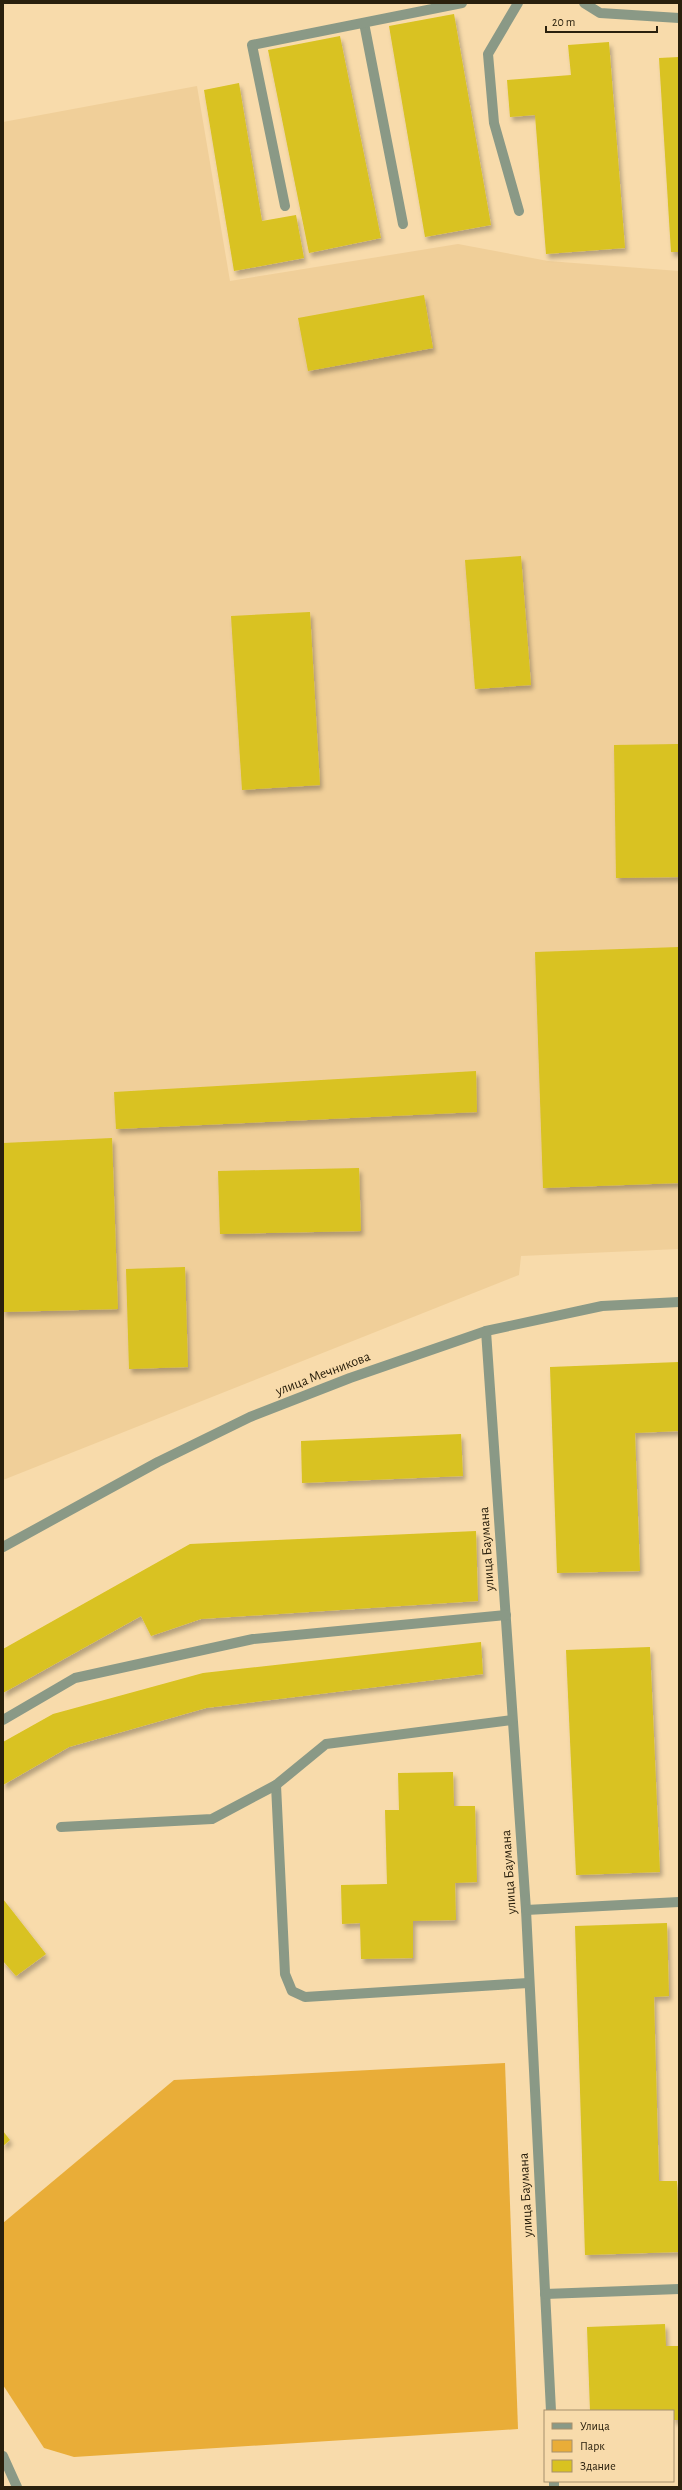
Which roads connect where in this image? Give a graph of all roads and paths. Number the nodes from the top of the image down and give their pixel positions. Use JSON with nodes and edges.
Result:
{"nodes":[{"id":1,"x":462,"y":3,"type":"edge"},
{"id":2,"x":518,"y":3,"type":"edge"},
{"id":3,"x":584,"y":3,"type":"edge"},
{"id":4,"x":679,"y":18,"type":"edge"},
{"id":5,"x":364,"y":22,"type":"junction"},
{"id":6,"x":285,"y":206,"type":"dead end"},
{"id":7,"x":519,"y":211,"type":"dead end"},
{"id":8,"x":403,"y":224,"type":"dead end"},
{"id":9,"x":679,"y":1302,"type":"edge"},
{"id":10,"x":486,"y":1331,"type":"junction"},
{"id":11,"x":3,"y":1548,"type":"edge"},
{"id":12,"x":506,"y":1615,"type":"junction"},
{"id":13,"x":3,"y":1720,"type":"edge"},
{"id":14,"x":512,"y":1720,"type":"junction"},
{"id":15,"x":276,"y":1785,"type":"junction"},
{"id":16,"x":61,"y":1827,"type":"dead end"},
{"id":17,"x":679,"y":1902,"type":"edge"},
{"id":18,"x":526,"y":1910,"type":"junction"},
{"id":19,"x":528,"y":1983,"type":"junction"},
{"id":20,"x":679,"y":2289,"type":"edge"},
{"id":21,"x":546,"y":2294,"type":"junction"},
{"id":22,"x":551,"y":2410,"type":"edge"},
{"id":23,"x":3,"y":2456,"type":"edge"},
{"id":24,"x":17,"y":2487,"type":"edge"}],
"edges":[{"from":1,"to":5,"type":"street"},
{"from":2,"to":7,"type":"street"},
{"from":3,"to":4,"type":"street"},
{"from":5,"to":6,"type":"street"},
{"from":5,"to":8,"type":"street"},
{"from":9,"to":10,"type":"street","name":"улица Мечникова"},
{"from":10,"to":11,"type":"street","name":"улица Мечникова"},
{"from":10,"to":12,"type":"street","name":"улица Баумана"},
{"from":12,"to":13,"type":"street"},
{"from":12,"to":14,"type":"street","name":"улица Баумана"},
{"from":14,"to":15,"type":"street"},
{"from":14,"to":18,"type":"street","name":"улица Баумана"},
{"from":15,"to":16,"type":"street"},
{"from":15,"to":19,"type":"street"},
{"from":17,"to":18,"type":"street"},
{"from":18,"to":19,"type":"street","name":"улица Баумана"},
{"from":19,"to":21,"type":"street","name":"улица Баумана"},
{"from":20,"to":21,"type":"street"},
{"from":21,"to":22,"type":"street","name":"улица Баумана"},
{"from":23,"to":24,"type":"street"}]}
